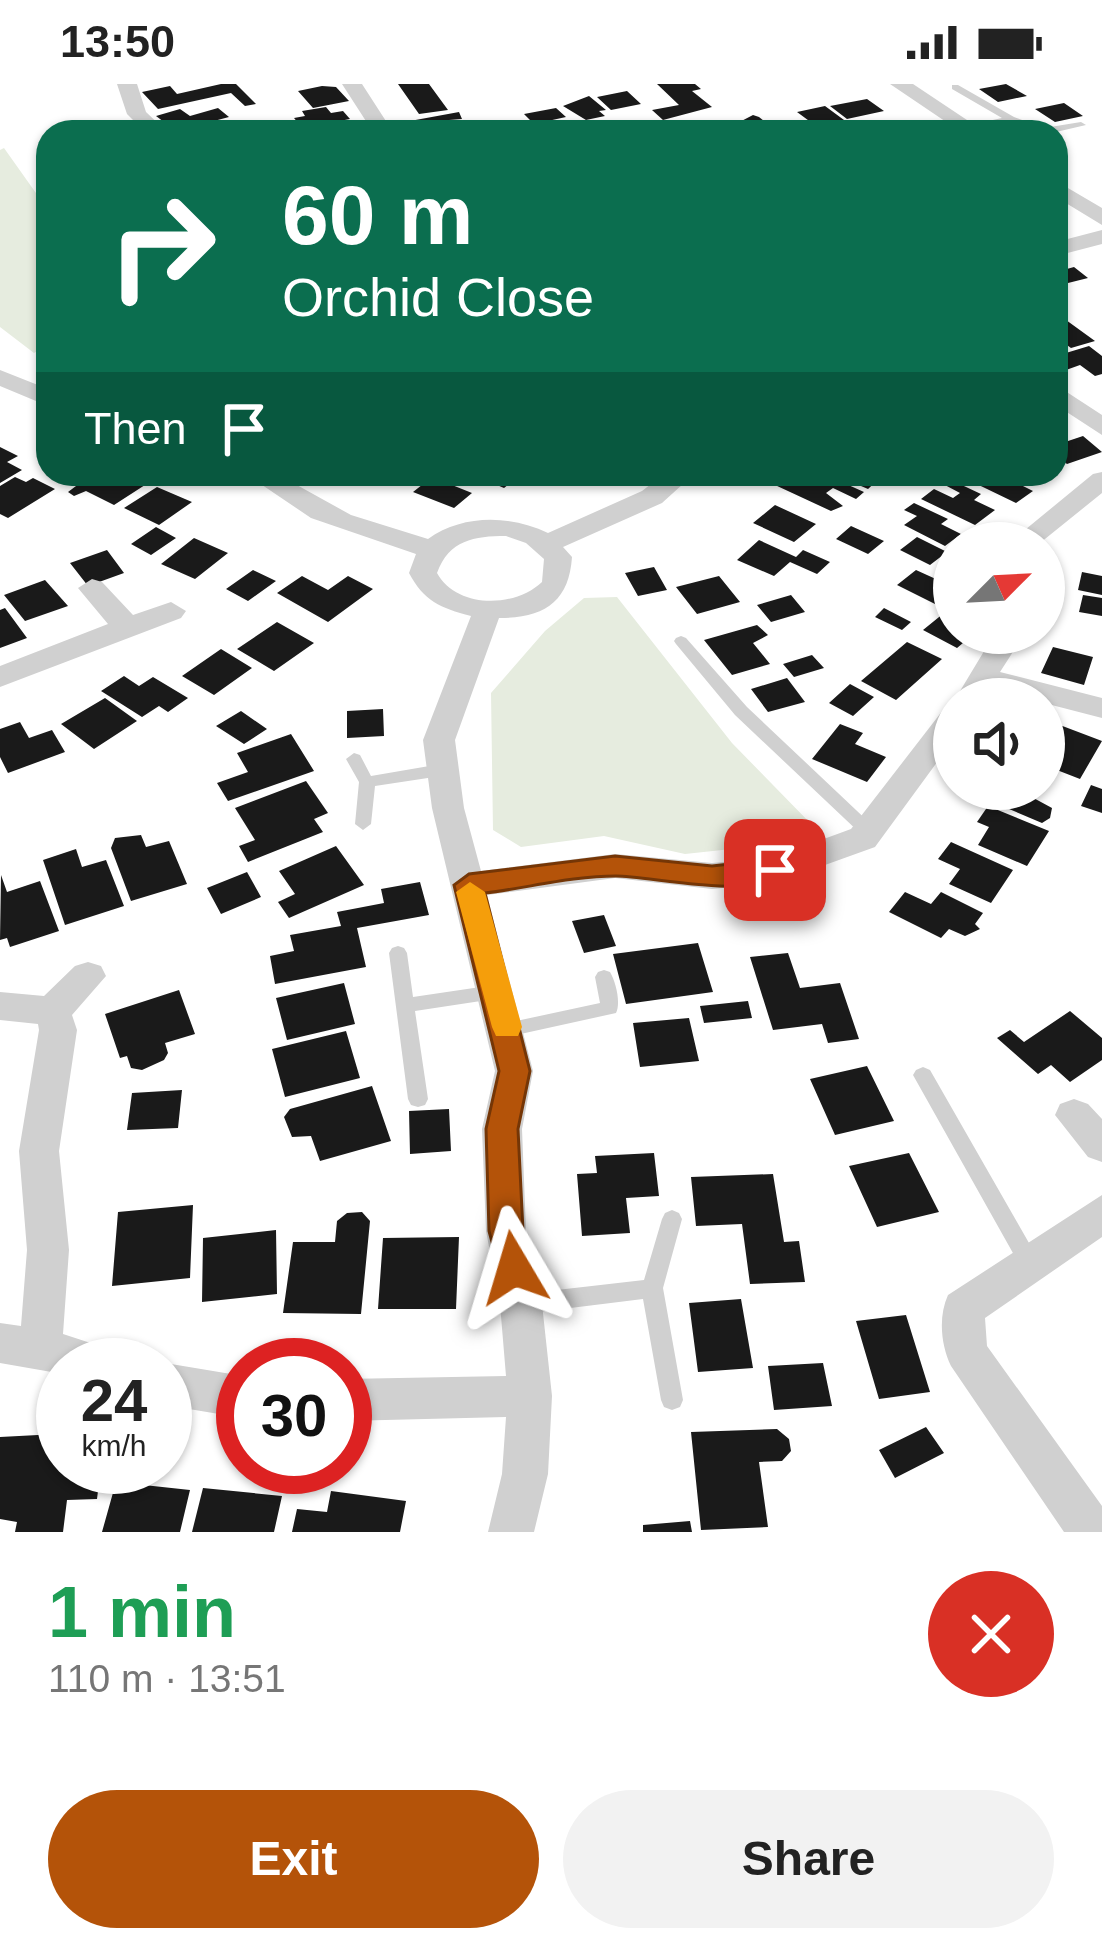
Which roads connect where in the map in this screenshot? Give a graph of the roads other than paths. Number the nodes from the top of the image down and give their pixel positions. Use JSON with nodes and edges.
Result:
{"nodes":[{"id":1,"x":127,"y":84,"type":"edge"},
{"id":2,"x":352,"y":84,"type":"edge"},
{"id":3,"x":900,"y":84,"type":"edge"},
{"id":4,"x":955,"y":87,"type":"edge"},
{"id":5,"x":1011,"y":118,"type":"junction"},
{"id":6,"x":143,"y":120,"type":"edge"},
{"id":7,"x":375,"y":120,"type":"edge"},
{"id":8,"x":956,"y":120,"type":"edge"},
{"id":9,"x":1004,"y":120,"type":"edge"},
{"id":10,"x":1016,"y":120,"type":"edge"},
{"id":11,"x":1081,"y":124,"type":"dead end"},
{"id":12,"x":1068,"y":126,"type":"edge"},
{"id":13,"x":1068,"y":195,"type":"edge"},
{"id":14,"x":1102,"y":218,"type":"edge"},
{"id":15,"x":1102,"y":237,"type":"edge"},
{"id":16,"x":1068,"y":246,"type":"edge"},
{"id":17,"x":0,"y":377,"type":"edge"},
{"id":18,"x":36,"y":393,"type":"edge"},
{"id":19,"x":1068,"y":402,"type":"edge"},
{"id":20,"x":1102,"y":427,"type":"edge"},
{"id":21,"x":1102,"y":480,"type":"edge"},
{"id":22,"x":276,"y":486,"type":"edge"},
{"id":23,"x":665,"y":486,"type":"edge"},
{"id":24,"x":1049,"y":522,"type":"edge"},
{"id":25,"x":546,"y":544,"type":"junction"},
{"id":26,"x":432,"y":549,"type":"junction"},
{"id":27,"x":92,"y":588,"type":"dead end"},
{"id":28,"x":170,"y":611,"type":"dead end"},
{"id":29,"x":487,"y":611,"type":"junction"},
{"id":30,"x":128,"y":628,"type":"junction"},
{"id":31,"x":681,"y":641,"type":"dead end"},
{"id":32,"x":0,"y":677,"type":"edge"},
{"id":33,"x":1065,"y":703,"type":"edge"},
{"id":34,"x":1102,"y":709,"type":"edge"},
{"id":35,"x":933,"y":745,"type":"edge"},
{"id":36,"x":354,"y":759,"type":"dead end"},
{"id":37,"x":441,"y":770,"type":"junction"},
{"id":38,"x":367,"y":782,"type":"junction"},
{"id":39,"x":363,"y":824,"type":"dead end"},
{"id":40,"x":868,"y":831,"type":"junction"},
{"id":41,"x":469,"y":885,"type":"junction"},
{"id":42,"x":398,"y":952,"type":"dead end"},
{"id":43,"x":88,"y":976,"type":"dead end"},
{"id":44,"x":604,"y":977,"type":"dead end"},
{"id":45,"x":496,"y":992,"type":"junction"},
{"id":46,"x":405,"y":1005,"type":"junction"},
{"id":47,"x":0,"y":1006,"type":"edge"},
{"id":48,"x":52,"y":1011,"type":"junction"},
{"id":49,"x":507,"y":1030,"type":"junction"},
{"id":50,"x":923,"y":1075,"type":"dead end"},
{"id":51,"x":418,"y":1099,"type":"dead end"},
{"id":52,"x":1102,"y":1213,"type":"edge"},
{"id":53,"x":672,"y":1219,"type":"dead end"},
{"id":54,"x":1031,"y":1265,"type":"junction"},
{"id":55,"x":652,"y":1288,"type":"junction"},
{"id":56,"x":521,"y":1304,"type":"junction"},
{"id":57,"x":21,"y":1346,"type":"edge"},
{"id":58,"x":530,"y":1396,"type":"junction"},
{"id":59,"x":372,"y":1399,"type":"edge"},
{"id":60,"x":671,"y":1400,"type":"dead end"},
{"id":61,"x":512,"y":1532,"type":"edge"},
{"id":62,"x":1092,"y":1532,"type":"edge"}],
"edges":[{"from":1,"to":6,"type":"street"},
{"from":2,"to":7,"type":"street"},
{"from":3,"to":8,"type":"street"},
{"from":4,"to":5,"type":"lane"},
{"from":5,"to":9,"type":"lane"},
{"from":5,"to":10,"type":"lane"},
{"from":11,"to":12,"type":"lane"},
{"from":13,"to":14,"type":"street"},
{"from":15,"to":16,"type":"street"},
{"from":17,"to":18,"type":"street"},
{"from":19,"to":20,"type":"street"},
{"from":21,"to":24,"type":"street"},
{"from":22,"to":26,"type":"street"},
{"from":23,"to":25,"type":"street"},
{"from":25,"to":26,"type":"street"},
{"from":25,"to":29,"type":"street"},
{"from":26,"to":29,"type":"street"},
{"from":27,"to":30,"type":"street"},
{"from":28,"to":30,"type":"street"},
{"from":29,"to":37,"type":"street"},
{"from":30,"to":32,"type":"street"},
{"from":31,"to":40,"type":"lane"},
{"from":33,"to":34,"type":"street"},
{"from":35,"to":40,"type":"street"},
{"from":36,"to":38,"type":"lane"},
{"from":37,"to":38,"type":"lane"},
{"from":37,"to":41,"type":"street"},
{"from":38,"to":39,"type":"lane"},
{"from":40,"to":41,"type":"street"},
{"from":41,"to":45,"type":"street"},
{"from":42,"to":46,"type":"lane"},
{"from":43,"to":48,"type":"street"},
{"from":44,"to":49,"type":"lane"},
{"from":45,"to":46,"type":"lane"},
{"from":45,"to":49,"type":"street"},
{"from":46,"to":51,"type":"lane"},
{"from":47,"to":48,"type":"street"},
{"from":48,"to":57,"type":"street"},
{"from":49,"to":56,"type":"street"},
{"from":50,"to":54,"type":"lane"},
{"from":52,"to":54,"type":"street"},
{"from":53,"to":55,"type":"lane"},
{"from":54,"to":62,"type":"street"},
{"from":55,"to":56,"type":"lane"},
{"from":55,"to":60,"type":"lane"},
{"from":56,"to":58,"type":"street"},
{"from":58,"to":59,"type":"street"},
{"from":58,"to":61,"type":"street"}]}
